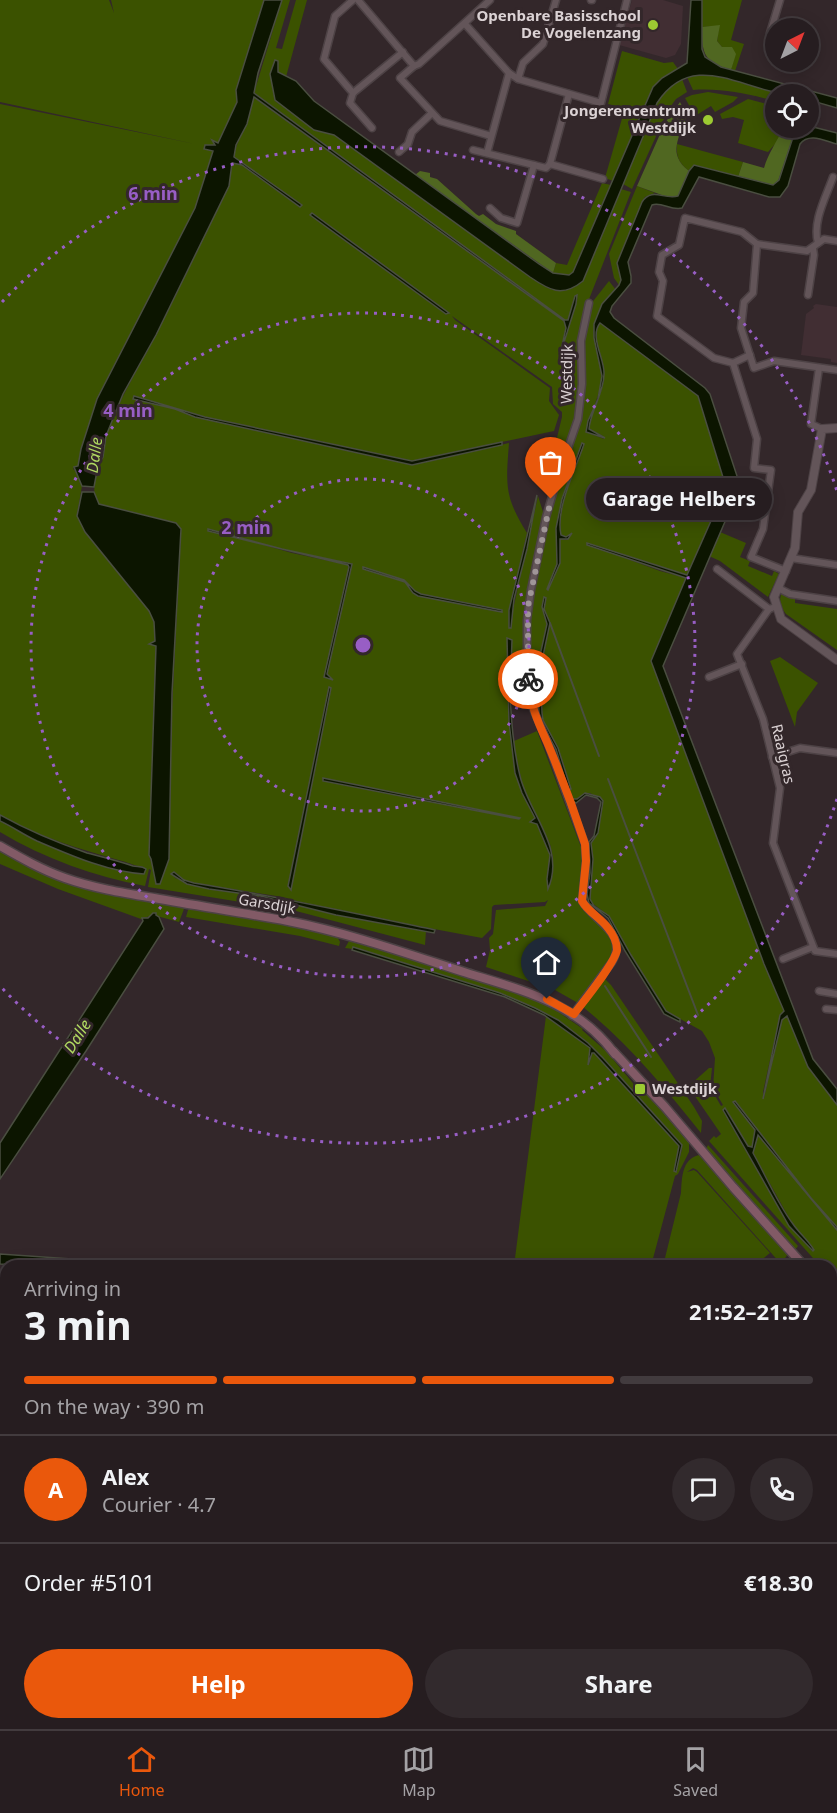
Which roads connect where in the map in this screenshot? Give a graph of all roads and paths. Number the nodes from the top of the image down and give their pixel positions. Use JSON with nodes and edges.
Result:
{"nodes":[{"id":1,"x":352,"y":0,"type":"edge"},
{"id":2,"x":358,"y":0,"type":"edge"},
{"id":3,"x":490,"y":0,"type":"edge"},
{"id":4,"x":556,"y":0,"type":"edge"},
{"id":5,"x":627,"y":0,"type":"edge"},
{"id":6,"x":780,"y":0,"type":"edge"},
{"id":7,"x":775,"y":18,"type":"edge"},
{"id":8,"x":465,"y":24,"type":"junction"},
{"id":9,"x":403,"y":52,"type":"junction"},
{"id":10,"x":414,"y":66,"type":"junction"},
{"id":11,"x":509,"y":73,"type":"junction"},
{"id":12,"x":518,"y":79,"type":"junction"},
{"id":13,"x":353,"y":93,"type":"junction"},
{"id":14,"x":569,"y":94,"type":"junction"},
{"id":15,"x":432,"y":114,"type":"junction"},
{"id":16,"x":372,"y":128,"type":"dead end"},
{"id":17,"x":490,"y":136,"type":"junction"},
{"id":18,"x":473,"y":150,"type":"dead end"},
{"id":19,"x":399,"y":152,"type":"dead end"},
{"id":20,"x":487,"y":153,"type":"junction"},
{"id":21,"x":534,"y":165,"type":"junction"},
{"id":22,"x":549,"y":165,"type":"junction"},
{"id":23,"x":833,"y":177,"type":"dead end"},
{"id":24,"x":603,"y":179,"type":"dead end"},
{"id":25,"x":490,"y":208,"type":"dead end"},
{"id":26,"x":837,"y":241,"type":"edge"},
{"id":27,"x":757,"y":244,"type":"junction"},
{"id":28,"x":815,"y":245,"type":"junction"},
{"id":29,"x":808,"y":295,"type":"dead end"},
{"id":30,"x":589,"y":303,"type":"dead end"},
{"id":31,"x":750,"y":356,"type":"junction"},
{"id":32,"x":733,"y":363,"type":"junction"},
{"id":33,"x":819,"y":368,"type":"junction"},
{"id":34,"x":837,"y":370,"type":"edge"},
{"id":35,"x":837,"y":428,"type":"edge"},
{"id":36,"x":822,"y":429,"type":"junction"},
{"id":37,"x":791,"y":558,"type":"junction"},
{"id":38,"x":837,"y":565,"type":"edge"},
{"id":39,"x":717,"y":569,"type":"dead end"},
{"id":40,"x":786,"y":571,"type":"junction"},
{"id":41,"x":778,"y":588,"type":"junction"},
{"id":42,"x":837,"y":601,"type":"edge"},
{"id":43,"x":773,"y":608,"type":"junction"},
{"id":44,"x":837,"y":660,"type":"edge"},
{"id":45,"x":742,"y":664,"type":"junction"},
{"id":46,"x":709,"y":677,"type":"dead end"},
{"id":47,"x":837,"y":753,"type":"edge"},
{"id":48,"x":772,"y":757,"type":"junction"},
{"id":49,"x":0,"y":846,"type":"edge"},
{"id":50,"x":813,"y":947,"type":"junction"},
{"id":51,"x":837,"y":954,"type":"edge"},
{"id":52,"x":783,"y":959,"type":"dead end"},
{"id":53,"x":819,"y":991,"type":"dead end"},
{"id":54,"x":837,"y":994,"type":"edge"},
{"id":55,"x":826,"y":1009,"type":"dead end"},
{"id":56,"x":837,"y":1010,"type":"edge"},
{"id":57,"x":573,"y":1015,"type":"junction"},
{"id":58,"x":799,"y":1260,"type":"edge"}],
"edges":[{"from":1,"to":13,"type":"street"},
{"from":2,"to":9,"type":"street"},
{"from":3,"to":8,"type":"street"},
{"from":4,"to":12,"type":"street"},
{"from":5,"to":14,"type":"street"},
{"from":6,"to":7,"type":"street"},
{"from":8,"to":10,"type":"street"},
{"from":8,"to":11,"type":"street"},
{"from":9,"to":10,"type":"street"},
{"from":9,"to":13,"type":"street"},
{"from":10,"to":15,"type":"street"},
{"from":11,"to":12,"type":"street"},
{"from":11,"to":17,"type":"street"},
{"from":12,"to":14,"type":"street"},
{"from":13,"to":16,"type":"street"},
{"from":14,"to":22,"type":"street"},
{"from":15,"to":17,"type":"street"},
{"from":15,"to":19,"type":"street"},
{"from":17,"to":20,"type":"street"},
{"from":18,"to":20,"type":"street"},
{"from":20,"to":21,"type":"street"},
{"from":21,"to":22,"type":"street"},
{"from":21,"to":25,"type":"street"},
{"from":22,"to":24,"type":"street"},
{"from":23,"to":28,"type":"street"},
{"from":26,"to":28,"type":"street"},
{"from":27,"to":28,"type":"street"},
{"from":27,"to":31,"type":"street"},
{"from":27,"to":32,"type":"street"},
{"from":28,"to":29,"type":"street"},
{"from":30,"to":57,"type":"street","name":"Westdijk"},
{"from":31,"to":32,"type":"street"},
{"from":31,"to":33,"type":"street"},
{"from":32,"to":40,"type":"street"},
{"from":33,"to":34,"type":"street"},
{"from":33,"to":36,"type":"street"},
{"from":35,"to":36,"type":"street"},
{"from":36,"to":37,"type":"street"},
{"from":37,"to":38,"type":"street"},
{"from":37,"to":40,"type":"street"},
{"from":39,"to":43,"type":"street"},
{"from":40,"to":41,"type":"street"},
{"from":41,"to":42,"type":"street"},
{"from":41,"to":43,"type":"street"},
{"from":43,"to":44,"type":"street"},
{"from":43,"to":45,"type":"street"},
{"from":45,"to":46,"type":"street"},
{"from":45,"to":48,"type":"street","name":"Raaigras"},
{"from":47,"to":48,"type":"street"},
{"from":48,"to":50,"type":"street","name":"Raaigras"},
{"from":49,"to":57,"type":"main road","name":"Garsdijk"},
{"from":50,"to":51,"type":"street"},
{"from":50,"to":52,"type":"street"},
{"from":53,"to":54,"type":"street"},
{"from":55,"to":56,"type":"street"},
{"from":57,"to":58,"type":"main road"}]}
